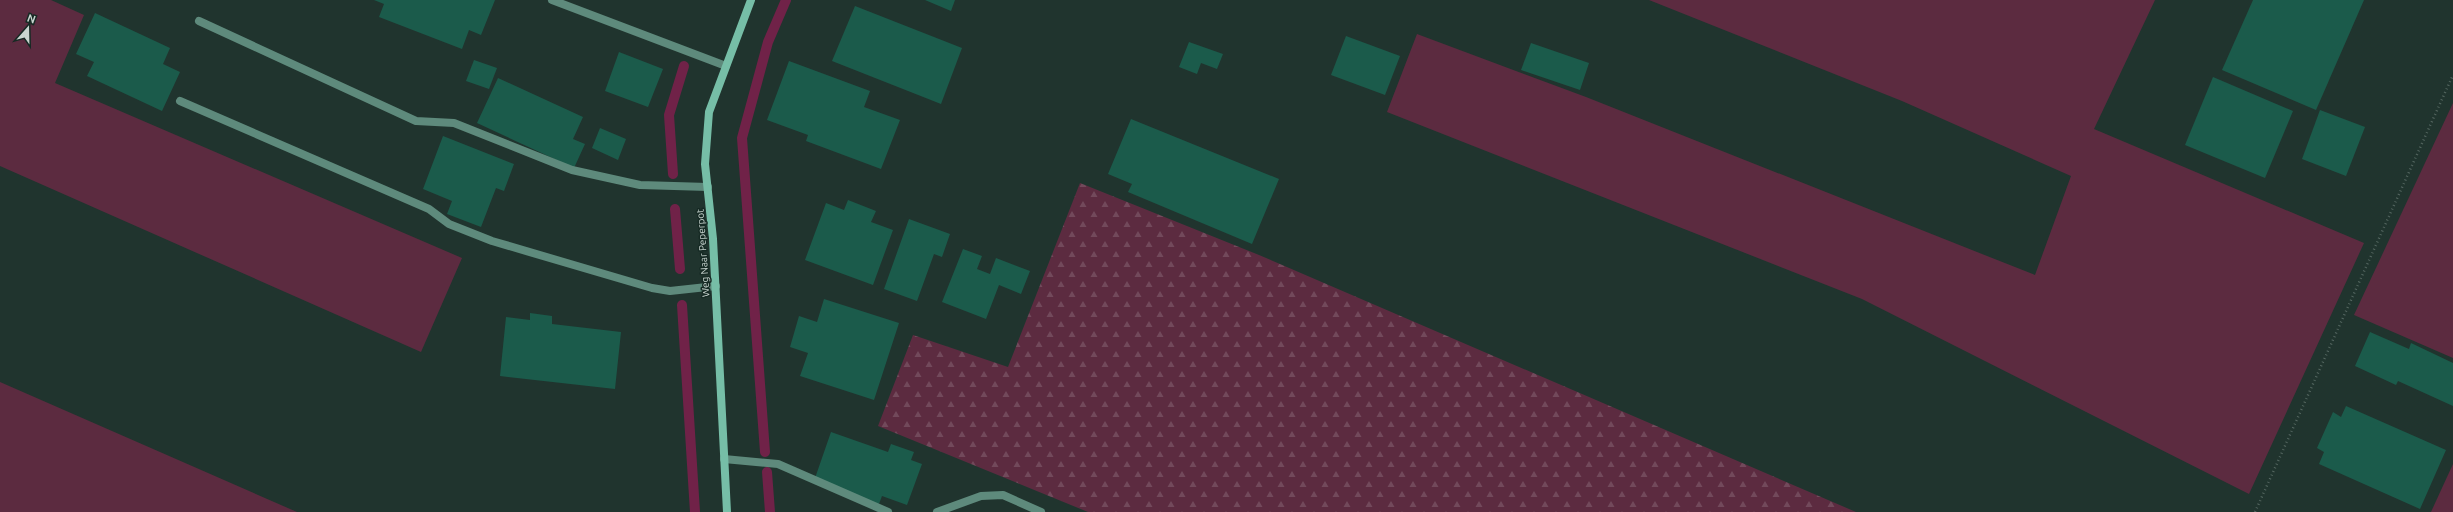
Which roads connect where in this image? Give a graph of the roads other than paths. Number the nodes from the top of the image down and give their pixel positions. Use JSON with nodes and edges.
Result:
{"nodes":[{"id":1,"x":552,"y":0,"type":"edge"},
{"id":2,"x":751,"y":0,"type":"edge"},
{"id":3,"x":199,"y":21,"type":"dead end"},
{"id":4,"x":726,"y":66,"type":"junction"},
{"id":5,"x":180,"y":101,"type":"dead end"},
{"id":6,"x":708,"y":187,"type":"junction"},
{"id":7,"x":716,"y":286,"type":"junction"},
{"id":8,"x":724,"y":459,"type":"junction"},
{"id":9,"x":727,"y":512,"type":"edge"},
{"id":10,"x":888,"y":512,"type":"edge"},
{"id":11,"x":937,"y":512,"type":"edge"},
{"id":12,"x":1041,"y":512,"type":"edge"}],
"edges":[{"from":1,"to":4,"type":"street"},
{"from":2,"to":4,"type":"street","name":"Weg Naar Peperpot"},
{"from":3,"to":6,"type":"street"},
{"from":4,"to":6,"type":"street","name":"Weg Naar Peperpot"},
{"from":5,"to":7,"type":"street"},
{"from":6,"to":7,"type":"street","name":"Weg Naar Peperpot"},
{"from":7,"to":8,"type":"street","name":"Weg Naar Peperpot"},
{"from":8,"to":9,"type":"street","name":"Weg Naar Peperpot"},
{"from":8,"to":10,"type":"street"},
{"from":11,"to":12,"type":"street"}]}
